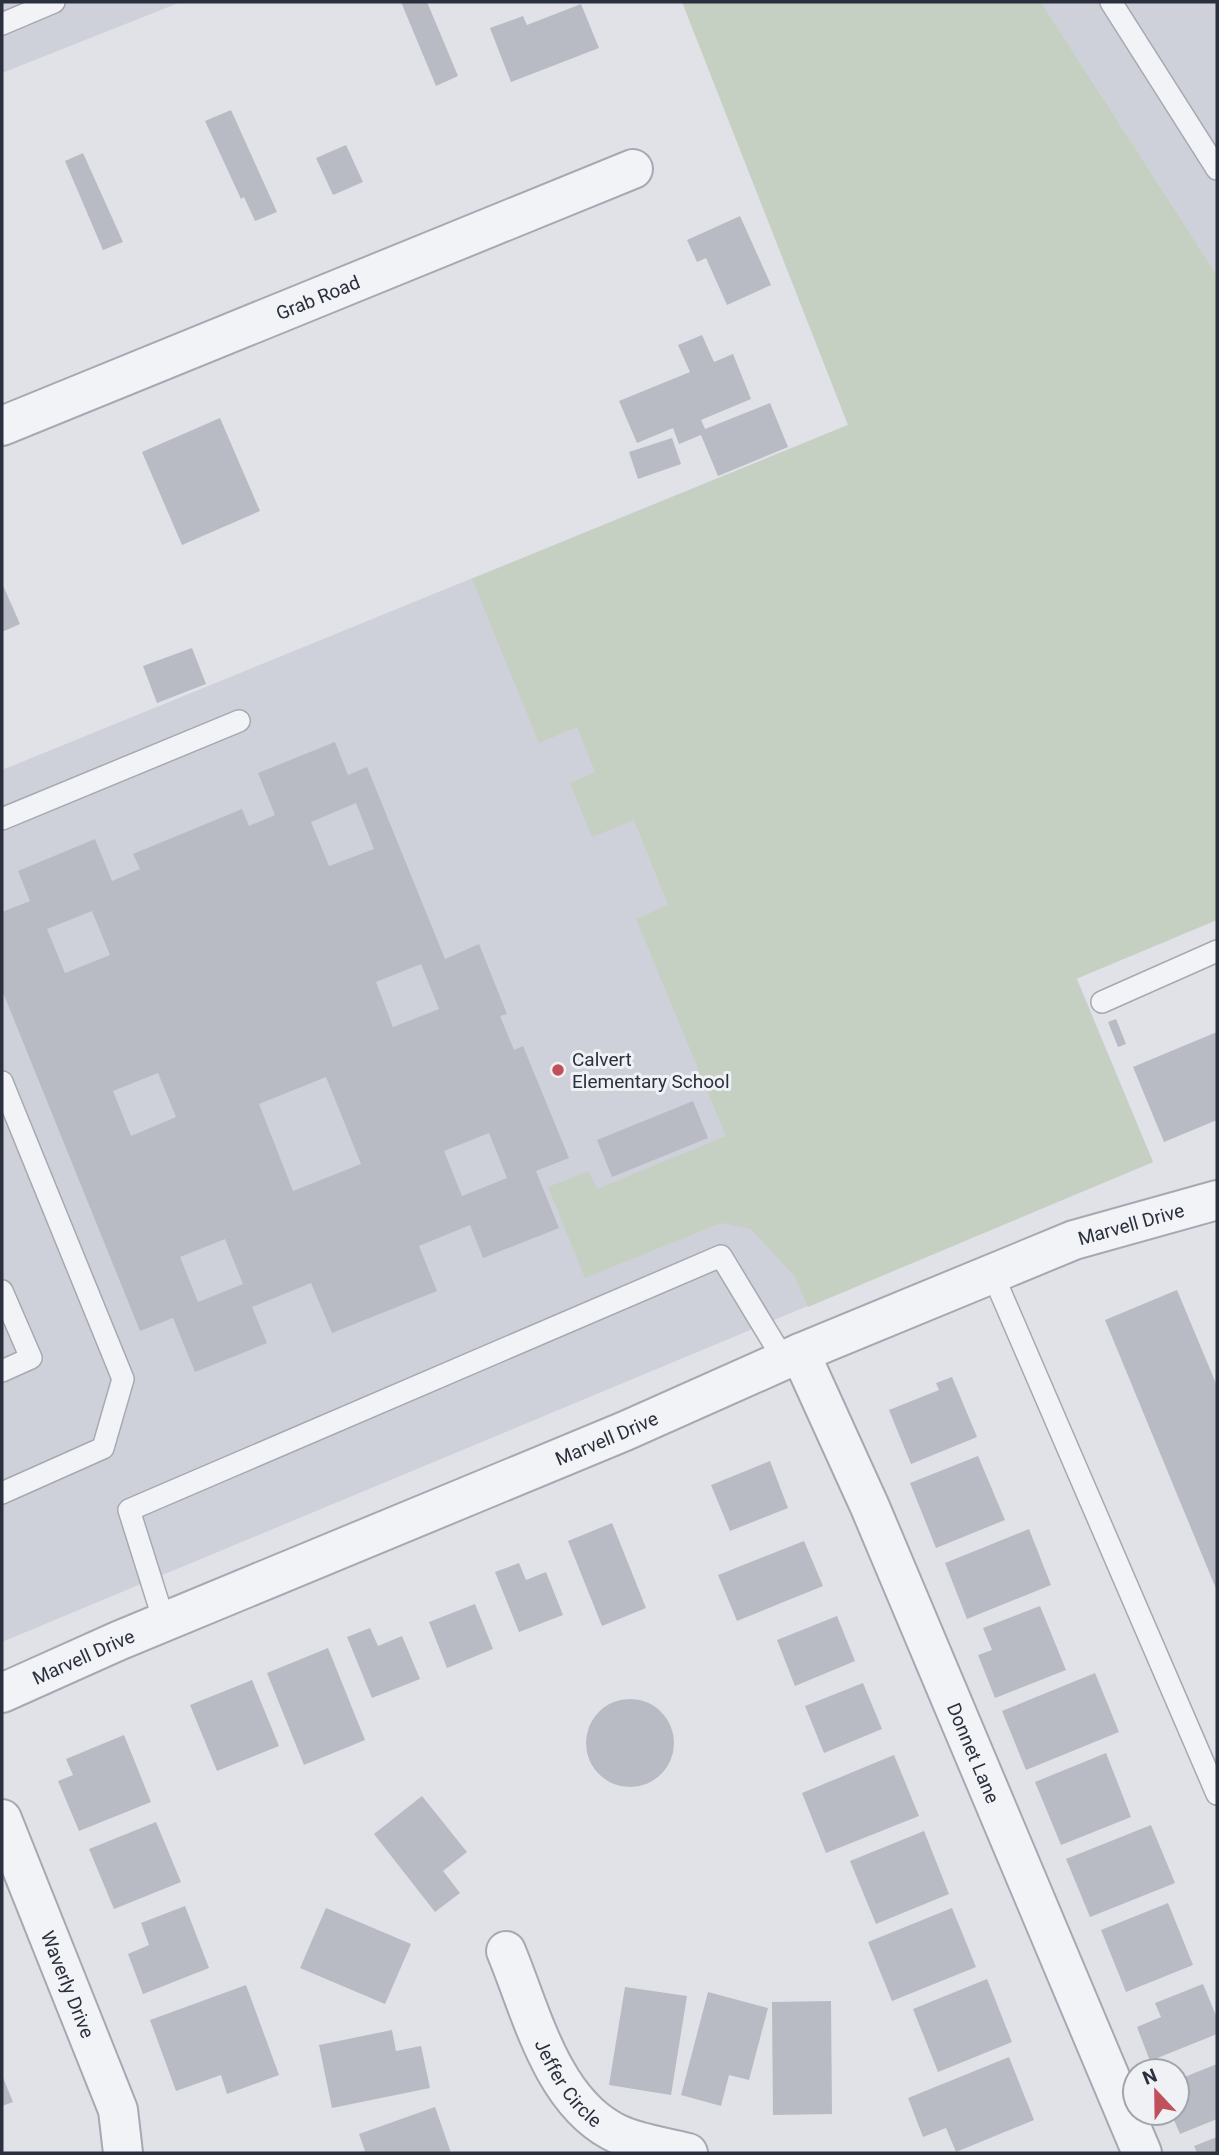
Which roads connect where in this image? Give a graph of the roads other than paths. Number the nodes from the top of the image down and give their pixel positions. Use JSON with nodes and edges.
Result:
{"nodes":[{"id":1,"x":54,"y":2,"type":"edge"},
{"id":2,"x":1111,"y":2,"type":"edge"},
{"id":3,"x":2,"y":24,"type":"edge"},
{"id":4,"x":633,"y":169,"type":"dead end"},
{"id":5,"x":1217,"y":169,"type":"edge"},
{"id":6,"x":2,"y":426,"type":"edge"},
{"id":7,"x":239,"y":721,"type":"dead end"},
{"id":8,"x":2,"y":819,"type":"edge"},
{"id":9,"x":1217,"y":951,"type":"edge"},
{"id":10,"x":1102,"y":1002,"type":"dead end"},
{"id":11,"x":2,"y":1082,"type":"edge"},
{"id":12,"x":1215,"y":1207,"type":"edge"},
{"id":13,"x":993,"y":1275,"type":"junction"},
{"id":14,"x":2,"y":1291,"type":"edge"},
{"id":15,"x":792,"y":1357,"type":"junction"},
{"id":16,"x":2,"y":1371,"type":"edge"},
{"id":17,"x":2,"y":1493,"type":"edge"},
{"id":18,"x":164,"y":1621,"type":"junction"},
{"id":19,"x":2,"y":1693,"type":"edge"},
{"id":20,"x":1217,"y":1794,"type":"edge"},
{"id":21,"x":2,"y":1819,"type":"edge"},
{"id":22,"x":506,"y":1951,"type":"dead end"},
{"id":23,"x":1133,"y":2151,"type":"edge"},
{"id":24,"x":123,"y":2153,"type":"edge"},
{"id":25,"x":688,"y":2153,"type":"edge"}],
"edges":[{"from":1,"to":3,"type":"lane"},
{"from":2,"to":5,"type":"lane"},
{"from":4,"to":6,"type":"street","name":"Grab Road"},
{"from":7,"to":8,"type":"lane"},
{"from":9,"to":10,"type":"lane"},
{"from":11,"to":17,"type":"lane"},
{"from":12,"to":13,"type":"street","name":"Marvell Drive"},
{"from":13,"to":15,"type":"street","name":"Marvell Drive"},
{"from":13,"to":20,"type":"lane"},
{"from":14,"to":16,"type":"lane"},
{"from":15,"to":18,"type":"street","name":"Marvell Drive"},
{"from":15,"to":18,"type":"lane"},
{"from":15,"to":23,"type":"street","name":"Donnet Lane"},
{"from":18,"to":19,"type":"street","name":"Marvell Drive"},
{"from":21,"to":24,"type":"street","name":"Waverly Drive"},
{"from":22,"to":25,"type":"street","name":"Jeffer Circle"}]}
